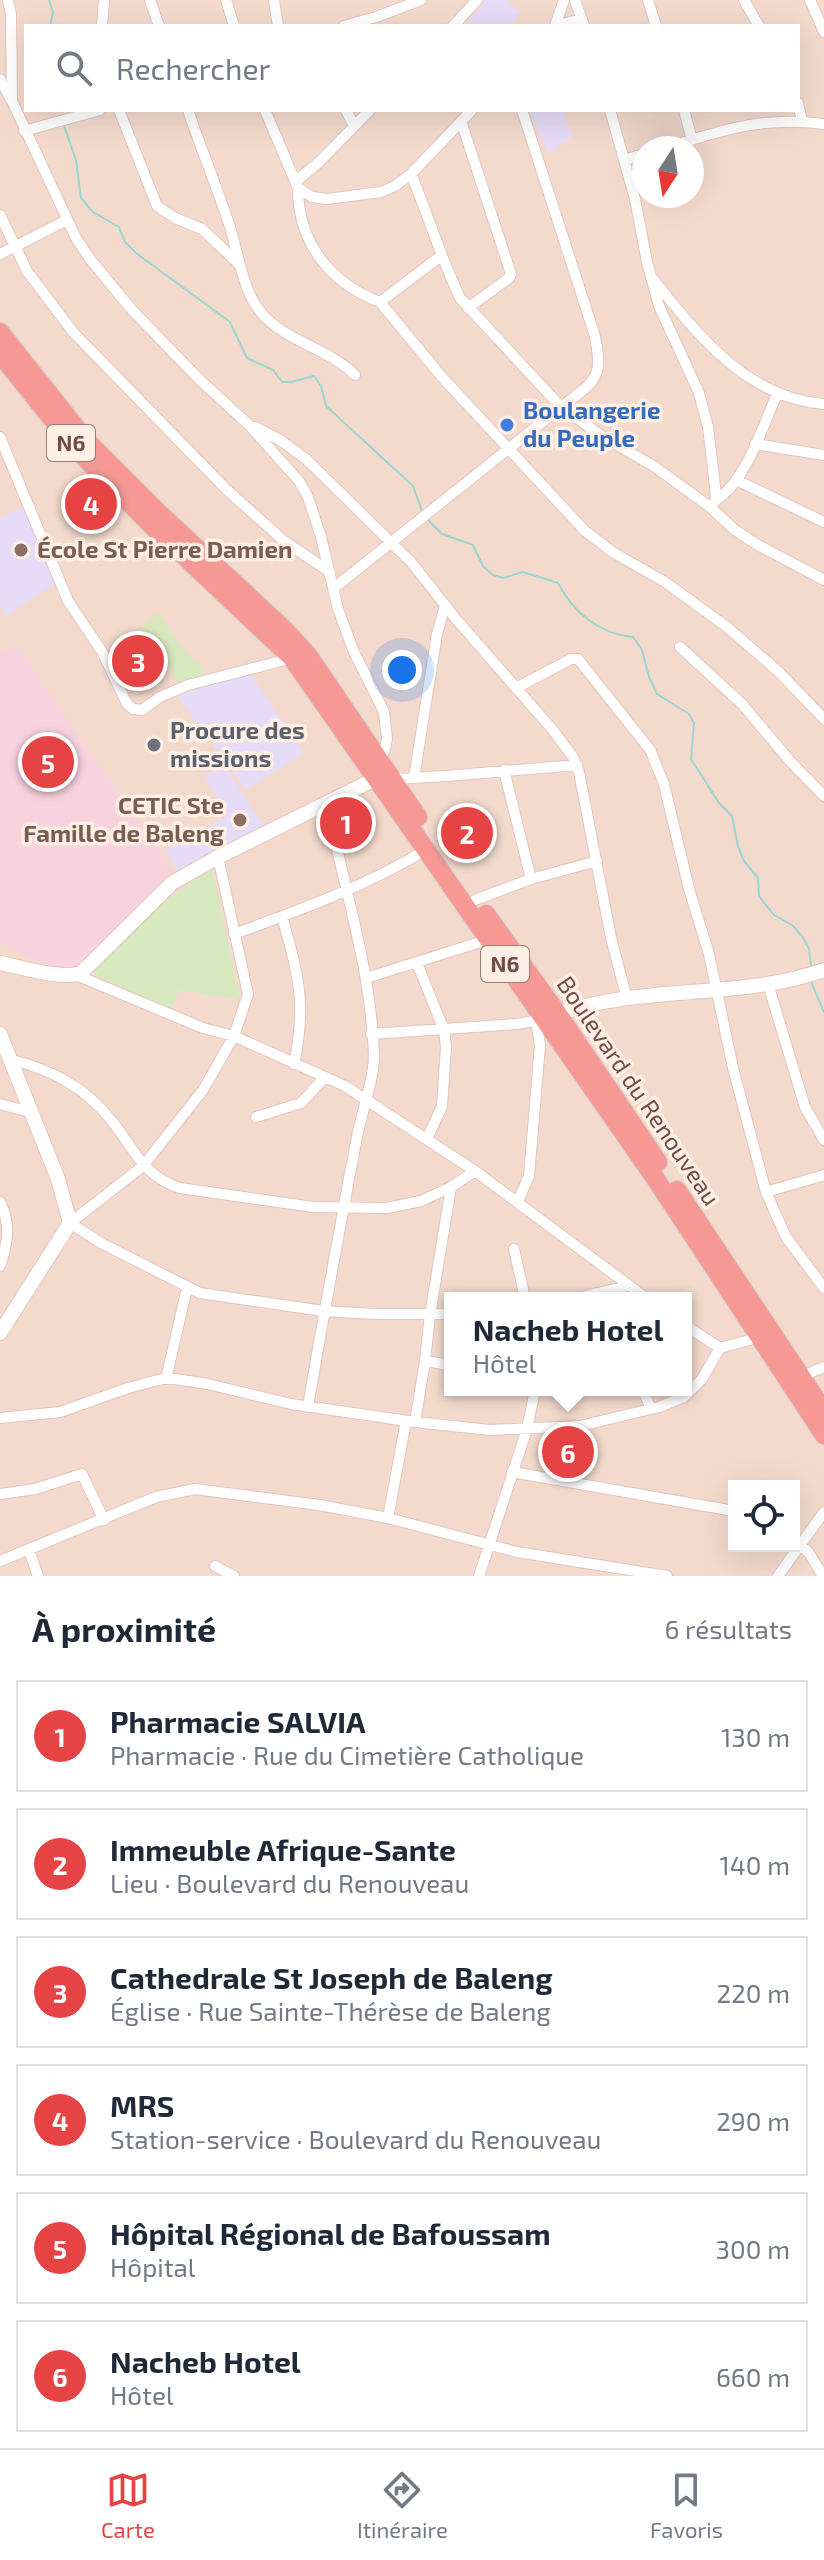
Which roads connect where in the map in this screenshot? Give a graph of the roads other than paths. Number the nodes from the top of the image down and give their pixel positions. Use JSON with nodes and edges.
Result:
{"nodes":[{"id":1,"x":8,"y":0,"type":"edge"},
{"id":2,"x":104,"y":0,"type":"edge"},
{"id":3,"x":150,"y":0,"type":"edge"},
{"id":4,"x":226,"y":0,"type":"edge"},
{"id":5,"x":274,"y":0,"type":"edge"},
{"id":6,"x":421,"y":0,"type":"edge"},
{"id":7,"x":477,"y":0,"type":"edge"},
{"id":8,"x":564,"y":0,"type":"edge"},
{"id":9,"x":575,"y":0,"type":"edge"},
{"id":10,"x":648,"y":0,"type":"edge"},
{"id":11,"x":744,"y":0,"type":"edge"},
{"id":12,"x":810,"y":0,"type":"edge"},
{"id":13,"x":583,"y":22,"type":"edge"},
{"id":14,"x":102,"y":24,"type":"edge"},
{"id":15,"x":158,"y":24,"type":"edge"},
{"id":16,"x":233,"y":24,"type":"edge"},
{"id":17,"x":278,"y":24,"type":"edge"},
{"id":18,"x":351,"y":24,"type":"edge"},
{"id":19,"x":455,"y":24,"type":"edge"},
{"id":20,"x":556,"y":24,"type":"edge"},
{"id":21,"x":655,"y":24,"type":"edge"},
{"id":22,"x":758,"y":24,"type":"edge"},
{"id":23,"x":824,"y":32,"type":"edge"},
{"id":24,"x":0,"y":79,"type":"edge"},
{"id":25,"x":12,"y":101,"type":"junction"},
{"id":26,"x":93,"y":112,"type":"edge"},
{"id":27,"x":120,"y":112,"type":"edge"},
{"id":28,"x":189,"y":112,"type":"edge"},
{"id":29,"x":266,"y":112,"type":"edge"},
{"id":30,"x":347,"y":112,"type":"edge"},
{"id":31,"x":368,"y":112,"type":"edge"},
{"id":32,"x":470,"y":112,"type":"edge"},
{"id":33,"x":523,"y":112,"type":"edge"},
{"id":34,"x":611,"y":112,"type":"edge"},
{"id":35,"x":685,"y":112,"type":"edge"},
{"id":36,"x":800,"y":112,"type":"edge"},
{"id":37,"x":461,"y":121,"type":"junction"},
{"id":38,"x":802,"y":121,"type":"junction"},
{"id":39,"x":824,"y":124,"type":"edge"},
{"id":40,"x":354,"y":126,"type":"junction"},
{"id":41,"x":24,"y":131,"type":"junction"},
{"id":42,"x":691,"y":136,"type":"edge"},
{"id":43,"x":704,"y":136,"type":"edge"},
{"id":44,"x":632,"y":158,"type":"edge"},
{"id":45,"x":625,"y":160,"type":"junction"},
{"id":46,"x":411,"y":174,"type":"junction"},
{"id":47,"x":297,"y":184,"type":"junction"},
{"id":48,"x":0,"y":215,"type":"edge"},
{"id":49,"x":67,"y":220,"type":"junction"},
{"id":50,"x":15,"y":246,"type":"junction"},
{"id":51,"x":0,"y":254,"type":"edge"},
{"id":52,"x":442,"y":255,"type":"junction"},
{"id":53,"x":240,"y":266,"type":"junction"},
{"id":54,"x":650,"y":276,"type":"junction"},
{"id":55,"x":380,"y":302,"type":"junction"},
{"id":56,"x":468,"y":308,"type":"junction"},
{"id":57,"x":0,"y":332,"type":"edge"},
{"id":58,"x":0,"y":354,"type":"edge"},
{"id":59,"x":355,"y":375,"type":"dead end"},
{"id":60,"x":777,"y":394,"type":"junction"},
{"id":61,"x":824,"y":404,"type":"edge"},
{"id":62,"x":561,"y":407,"type":"junction"},
{"id":63,"x":249,"y":425,"type":"junction"},
{"id":64,"x":0,"y":437,"type":"edge"},
{"id":65,"x":755,"y":444,"type":"junction"},
{"id":66,"x":81,"y":445,"type":"junction"},
{"id":67,"x":508,"y":450,"type":"junction"},
{"id":68,"x":824,"y":455,"type":"edge"},
{"id":69,"x":736,"y":480,"type":"junction"},
{"id":70,"x":713,"y":503,"type":"junction"},
{"id":71,"x":824,"y":522,"type":"edge"},
{"id":72,"x":392,"y":542,"type":"junction"},
{"id":73,"x":330,"y":572,"type":"junction"},
{"id":74,"x":824,"y":580,"type":"edge"},
{"id":75,"x":334,"y":588,"type":"junction"},
{"id":76,"x":445,"y":606,"type":"junction"},
{"id":77,"x":680,"y":647,"type":"dead end"},
{"id":78,"x":298,"y":655,"type":"junction"},
{"id":79,"x":516,"y":688,"type":"junction"},
{"id":80,"x":824,"y":719,"type":"edge"},
{"id":81,"x":577,"y":765,"type":"junction"},
{"id":82,"x":504,"y":770,"type":"junction"},
{"id":83,"x":380,"y":771,"type":"junction"},
{"id":84,"x":414,"y":778,"type":"junction"},
{"id":85,"x":824,"y":796,"type":"edge"},
{"id":86,"x":327,"y":804,"type":"junction"},
{"id":87,"x":427,"y":849,"type":"junction"},
{"id":88,"x":218,"y":857,"type":"junction"},
{"id":89,"x":597,"y":861,"type":"junction"},
{"id":90,"x":531,"y":879,"type":"junction"},
{"id":91,"x":346,"y":892,"type":"junction"},
{"id":92,"x":475,"y":900,"type":"junction"},
{"id":93,"x":282,"y":916,"type":"junction"},
{"id":94,"x":234,"y":934,"type":"junction"},
{"id":95,"x":494,"y":936,"type":"junction"},
{"id":96,"x":0,"y":963,"type":"edge"},
{"id":97,"x":417,"y":963,"type":"junction"},
{"id":98,"x":824,"y":970,"type":"edge"},
{"id":99,"x":76,"y":975,"type":"junction"},
{"id":100,"x":366,"y":978,"type":"junction"},
{"id":101,"x":768,"y":984,"type":"junction"},
{"id":102,"x":718,"y":990,"type":"junction"},
{"id":103,"x":627,"y":999,"type":"junction"},
{"id":104,"x":547,"y":1018,"type":"junction"},
{"id":105,"x":444,"y":1030,"type":"junction"},
{"id":106,"x":0,"y":1034,"type":"edge"},
{"id":107,"x":371,"y":1034,"type":"junction"},
{"id":108,"x":234,"y":1036,"type":"junction"},
{"id":109,"x":12,"y":1060,"type":"junction"},
{"id":110,"x":294,"y":1064,"type":"junction"},
{"id":111,"x":325,"y":1077,"type":"junction"},
{"id":112,"x":368,"y":1100,"type":"junction"},
{"id":113,"x":0,"y":1104,"type":"edge"},
{"id":114,"x":30,"y":1112,"type":"junction"},
{"id":115,"x":256,"y":1117,"type":"dead end"},
{"id":116,"x":427,"y":1139,"type":"junction"},
{"id":117,"x":824,"y":1140,"type":"edge"},
{"id":118,"x":143,"y":1166,"type":"junction"},
{"id":119,"x":475,"y":1171,"type":"junction"},
{"id":120,"x":824,"y":1175,"type":"edge"},
{"id":121,"x":451,"y":1187,"type":"junction"},
{"id":122,"x":766,"y":1192,"type":"junction"},
{"id":123,"x":518,"y":1201,"type":"junction"},
{"id":124,"x":0,"y":1202,"type":"edge"},
{"id":125,"x":346,"y":1207,"type":"junction"},
{"id":126,"x":70,"y":1223,"type":"junction"},
{"id":127,"x":514,"y":1249,"type":"dead end"},
{"id":128,"x":0,"y":1266,"type":"edge"},
{"id":129,"x":628,"y":1286,"type":"junction"},
{"id":130,"x":187,"y":1288,"type":"junction"},
{"id":131,"x":824,"y":1288,"type":"edge"},
{"id":132,"x":524,"y":1292,"type":"edge"},
{"id":133,"x":603,"y":1292,"type":"edge"},
{"id":134,"x":637,"y":1292,"type":"edge"},
{"id":135,"x":323,"y":1311,"type":"junction"},
{"id":136,"x":444,"y":1314,"type":"edge"},
{"id":137,"x":430,"y":1315,"type":"junction"},
{"id":138,"x":2,"y":1325,"type":"edge"},
{"id":139,"x":692,"y":1330,"type":"edge"},
{"id":140,"x":763,"y":1332,"type":"junction"},
{"id":141,"x":720,"y":1348,"type":"junction"},
{"id":142,"x":425,"y":1361,"type":"junction"},
{"id":143,"x":444,"y":1364,"type":"edge"},
{"id":144,"x":824,"y":1367,"type":"edge"},
{"id":145,"x":166,"y":1379,"type":"junction"},
{"id":146,"x":796,"y":1380,"type":"junction"},
{"id":147,"x":692,"y":1390,"type":"edge"},
{"id":148,"x":534,"y":1396,"type":"edge"},
{"id":149,"x":646,"y":1396,"type":"edge"},
{"id":150,"x":682,"y":1396,"type":"edge"},
{"id":151,"x":308,"y":1407,"type":"junction"},
{"id":152,"x":651,"y":1409,"type":"junction"},
{"id":153,"x":824,"y":1411,"type":"edge"},
{"id":154,"x":0,"y":1418,"type":"edge"},
{"id":155,"x":410,"y":1422,"type":"junction"},
{"id":156,"x":527,"y":1429,"type":"junction"},
{"id":157,"x":824,"y":1435,"type":"edge"},
{"id":158,"x":512,"y":1472,"type":"junction"},
{"id":159,"x":0,"y":1494,"type":"edge"},
{"id":160,"x":728,"y":1510,"type":"edge"},
{"id":161,"x":824,"y":1512,"type":"edge"},
{"id":162,"x":388,"y":1518,"type":"junction"},
{"id":163,"x":104,"y":1520,"type":"junction"},
{"id":164,"x":800,"y":1539,"type":"edge"},
{"id":165,"x":800,"y":1542,"type":"edge"},
{"id":166,"x":490,"y":1546,"type":"junction"},
{"id":167,"x":29,"y":1550,"type":"junction"},
{"id":168,"x":792,"y":1552,"type":"edge"},
{"id":169,"x":0,"y":1561,"type":"edge"},
{"id":170,"x":215,"y":1566,"type":"dead end"},
{"id":171,"x":635,"y":1574,"type":"edge"},
{"id":172,"x":38,"y":1576,"type":"edge"},
{"id":173,"x":234,"y":1576,"type":"edge"},
{"id":174,"x":479,"y":1576,"type":"edge"},
{"id":175,"x":667,"y":1576,"type":"edge"},
{"id":176,"x":778,"y":1576,"type":"edge"},
{"id":177,"x":823,"y":1576,"type":"edge"}],
"edges":[{"from":1,"to":25,"type":"street"},
{"from":2,"to":14,"type":"street"},
{"from":3,"to":15,"type":"street"},
{"from":4,"to":16,"type":"street"},
{"from":5,"to":17,"type":"street"},
{"from":6,"to":18,"type":"street"},
{"from":7,"to":19,"type":"street"},
{"from":8,"to":20,"type":"street"},
{"from":9,"to":13,"type":"street"},
{"from":10,"to":21,"type":"street"},
{"from":11,"to":22,"type":"street"},
{"from":12,"to":23,"type":"street"},
{"from":24,"to":25,"type":"street"},
{"from":25,"to":41,"type":"street"},
{"from":26,"to":41,"type":"street"},
{"from":27,"to":53,"type":"street"},
{"from":28,"to":53,"type":"street"},
{"from":29,"to":47,"type":"street"},
{"from":30,"to":40,"type":"street"},
{"from":31,"to":40,"type":"street"},
{"from":32,"to":37,"type":"street"},
{"from":33,"to":62,"type":"street"},
{"from":34,"to":45,"type":"street"},
{"from":35,"to":42,"type":"street"},
{"from":36,"to":38,"type":"street"},
{"from":37,"to":46,"type":"street"},
{"from":37,"to":56,"type":"street"},
{"from":38,"to":39,"type":"street"},
{"from":38,"to":43,"type":"street"},
{"from":40,"to":47,"type":"street"},
{"from":41,"to":49,"type":"street"},
{"from":44,"to":45,"type":"street"},
{"from":45,"to":54,"type":"street"},
{"from":46,"to":47,"type":"street"},
{"from":46,"to":52,"type":"street"},
{"from":47,"to":55,"type":"street"},
{"from":48,"to":50,"type":"street"},
{"from":49,"to":50,"type":"street"},
{"from":49,"to":63,"type":"street"},
{"from":50,"to":51,"type":"street"},
{"from":50,"to":73,"type":"street"},
{"from":52,"to":55,"type":"street"},
{"from":52,"to":56,"type":"street"},
{"from":53,"to":59,"type":"street"},
{"from":54,"to":60,"type":"street"},
{"from":54,"to":70,"type":"street"},
{"from":55,"to":67,"type":"street"},
{"from":56,"to":62,"type":"street"},
{"from":57,"to":66,"type":"highway","number":"N6"},
{"from":58,"to":66,"type":"highway","number":"N6"},
{"from":60,"to":61,"type":"street"},
{"from":60,"to":65,"type":"street"},
{"from":62,"to":67,"type":"street"},
{"from":62,"to":70,"type":"street"},
{"from":63,"to":72,"type":"street"},
{"from":63,"to":73,"type":"street"},
{"from":64,"to":78,"type":"street"},
{"from":65,"to":68,"type":"street"},
{"from":65,"to":69,"type":"street"},
{"from":66,"to":78,"type":"highway","name":"Boulevard du Renouveau","number":"N6"},
{"from":67,"to":72,"type":"street"},
{"from":67,"to":80,"type":"street"},
{"from":69,"to":70,"type":"street"},
{"from":69,"to":71,"type":"street"},
{"from":70,"to":74,"type":"street"},
{"from":72,"to":75,"type":"street"},
{"from":72,"to":76,"type":"street"},
{"from":73,"to":75,"type":"street"},
{"from":75,"to":83,"type":"street"},
{"from":76,"to":79,"type":"street"},
{"from":76,"to":84,"type":"street"},
{"from":77,"to":85,"type":"street"},
{"from":78,"to":83,"type":"highway","name":"Boulevard du Renouveau","number":"N6"},
{"from":79,"to":81,"type":"street"},
{"from":79,"to":102,"type":"street"},
{"from":81,"to":82,"type":"street"},
{"from":81,"to":89,"type":"street"},
{"from":82,"to":84,"type":"street"},
{"from":82,"to":90,"type":"street"},
{"from":83,"to":84,"type":"street"},
{"from":83,"to":86,"type":"street"},
{"from":83,"to":87,"type":"highway","name":"Boulevard du Renouveau","number":"N6"},
{"from":83,"to":92,"type":"highway","name":"Boulevard du Renouveau","number":"N6"},
{"from":86,"to":88,"type":"street"},
{"from":86,"to":91,"type":"street"},
{"from":87,"to":91,"type":"street"},
{"from":87,"to":95,"type":"highway","name":"Boulevard du Renouveau","number":"N6"},
{"from":88,"to":94,"type":"street"},
{"from":88,"to":99,"type":"street"},
{"from":89,"to":90,"type":"street"},
{"from":89,"to":103,"type":"street"},
{"from":90,"to":92,"type":"street"},
{"from":91,"to":93,"type":"street"},
{"from":91,"to":100,"type":"street"},
{"from":92,"to":95,"type":"highway","name":"Boulevard du Renouveau","number":"N6"},
{"from":93,"to":94,"type":"street"},
{"from":93,"to":110,"type":"street"},
{"from":94,"to":108,"type":"street"},
{"from":95,"to":97,"type":"street"},
{"from":95,"to":104,"type":"highway","name":"Boulevard du Renouveau","number":"N6"},
{"from":96,"to":99,"type":"street"},
{"from":97,"to":100,"type":"street"},
{"from":97,"to":105,"type":"street"},
{"from":98,"to":101,"type":"street"},
{"from":99,"to":108,"type":"street"},
{"from":100,"to":107,"type":"street"},
{"from":101,"to":102,"type":"street"},
{"from":101,"to":117,"type":"street"},
{"from":102,"to":103,"type":"street"},
{"from":102,"to":122,"type":"street"},
{"from":103,"to":104,"type":"street"},
{"from":104,"to":105,"type":"street"},
{"from":104,"to":123,"type":"street"},
{"from":104,"to":140,"type":"highway","name":"Boulevard du Renouveau","number":"N6"},
{"from":105,"to":107,"type":"street"},
{"from":105,"to":116,"type":"street"},
{"from":106,"to":109,"type":"street"},
{"from":107,"to":112,"type":"street"},
{"from":108,"to":110,"type":"street"},
{"from":108,"to":118,"type":"street"},
{"from":109,"to":114,"type":"street"},
{"from":109,"to":118,"type":"street"},
{"from":110,"to":111,"type":"street"},
{"from":111,"to":112,"type":"street"},
{"from":111,"to":115,"type":"street"},
{"from":112,"to":116,"type":"street"},
{"from":112,"to":125,"type":"street"},
{"from":113,"to":114,"type":"street"},
{"from":114,"to":126,"type":"street"},
{"from":116,"to":119,"type":"street"},
{"from":118,"to":125,"type":"street"},
{"from":118,"to":126,"type":"street"},
{"from":119,"to":121,"type":"street"},
{"from":119,"to":123,"type":"street"},
{"from":120,"to":122,"type":"street"},
{"from":121,"to":125,"type":"street"},
{"from":121,"to":137,"type":"street"},
{"from":122,"to":131,"type":"street"},
{"from":123,"to":129,"type":"street"},
{"from":124,"to":128,"type":"street"},
{"from":125,"to":135,"type":"street"},
{"from":126,"to":130,"type":"street"},
{"from":126,"to":138,"type":"street"},
{"from":127,"to":132,"type":"street"},
{"from":129,"to":133,"type":"street"},
{"from":129,"to":134,"type":"street"},
{"from":130,"to":135,"type":"street"},
{"from":130,"to":145,"type":"street"},
{"from":135,"to":137,"type":"street"},
{"from":135,"to":151,"type":"street"},
{"from":136,"to":137,"type":"street"},
{"from":137,"to":142,"type":"street"},
{"from":139,"to":141,"type":"street"},
{"from":140,"to":141,"type":"street"},
{"from":140,"to":146,"type":"highway","name":"Boulevard du Renouveau","number":"N6"},
{"from":141,"to":147,"type":"street"},
{"from":142,"to":143,"type":"street"},
{"from":142,"to":155,"type":"street"},
{"from":144,"to":146,"type":"street"},
{"from":145,"to":151,"type":"street"},
{"from":145,"to":154,"type":"street"},
{"from":146,"to":153,"type":"highway","name":"Boulevard du Renouveau","number":"N6"},
{"from":146,"to":157,"type":"highway","name":"Boulevard du Renouveau","number":"N6"},
{"from":148,"to":156,"type":"street"},
{"from":149,"to":152,"type":"street"},
{"from":150,"to":152,"type":"street"},
{"from":151,"to":155,"type":"street"},
{"from":152,"to":156,"type":"street"},
{"from":155,"to":156,"type":"street"},
{"from":155,"to":162,"type":"street"},
{"from":156,"to":158,"type":"street"},
{"from":158,"to":160,"type":"street"},
{"from":158,"to":166,"type":"street"},
{"from":159,"to":163,"type":"street"},
{"from":161,"to":164,"type":"street"},
{"from":162,"to":163,"type":"street"},
{"from":162,"to":166,"type":"street"},
{"from":163,"to":167,"type":"street"},
{"from":165,"to":177,"type":"street"},
{"from":166,"to":171,"type":"street"},
{"from":166,"to":174,"type":"street"},
{"from":167,"to":169,"type":"street"},
{"from":167,"to":172,"type":"street"},
{"from":168,"to":176,"type":"street"},
{"from":170,"to":173,"type":"street"},
{"from":171,"to":175,"type":"street"}]}
